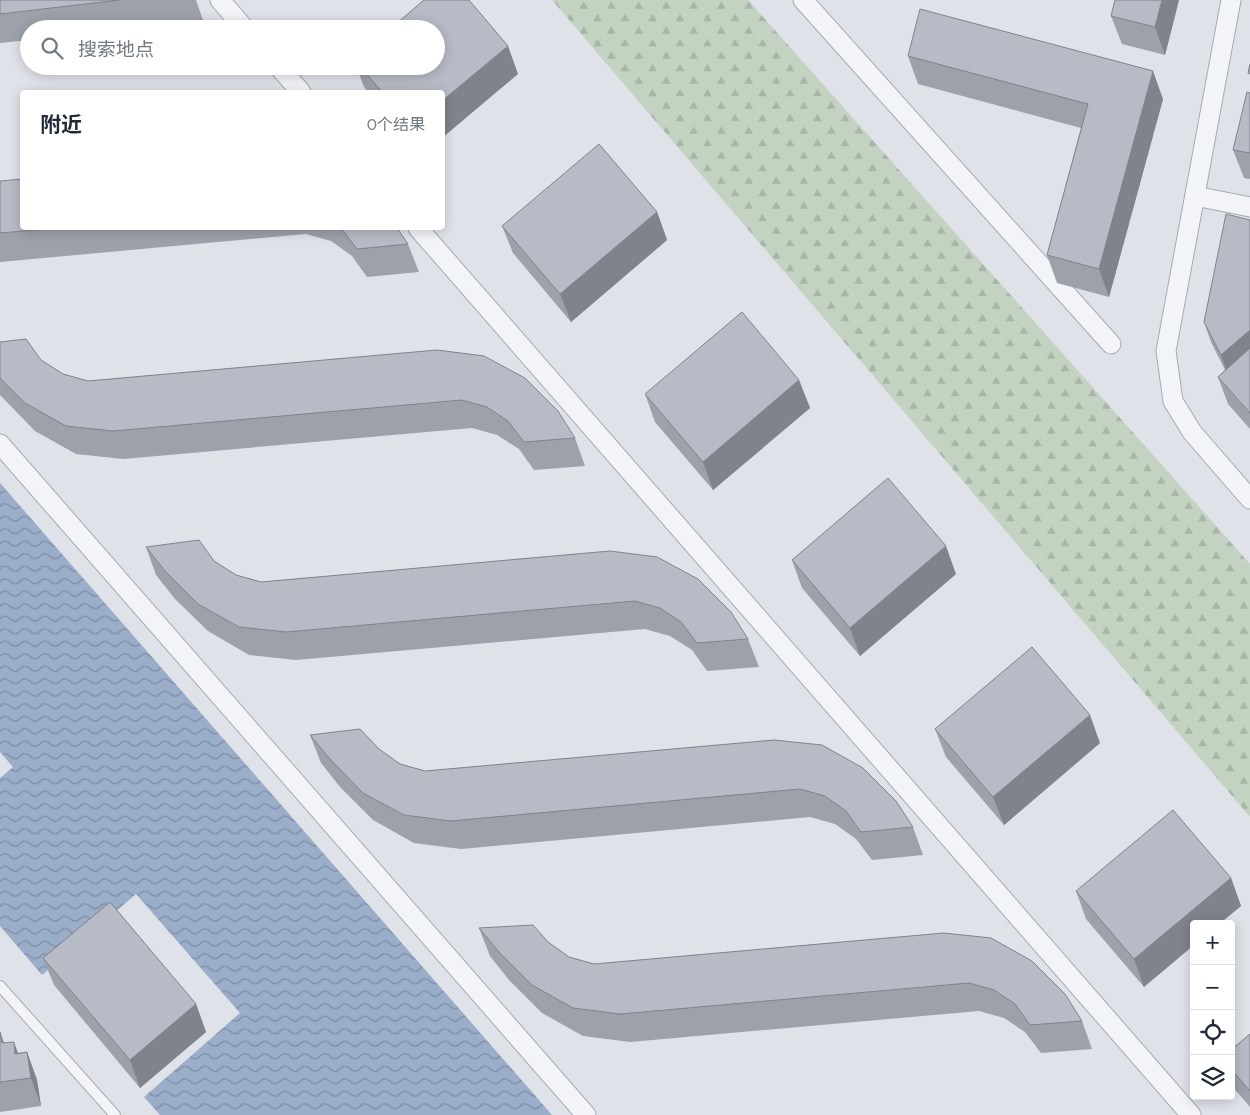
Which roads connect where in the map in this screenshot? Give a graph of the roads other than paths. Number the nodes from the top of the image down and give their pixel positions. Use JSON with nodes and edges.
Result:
{"nodes":[{"id":1,"x":220,"y":0,"type":"edge"},
{"id":2,"x":803,"y":0,"type":"edge"},
{"id":3,"x":1231,"y":0,"type":"edge"},
{"id":4,"x":237,"y":20,"type":"edge"},
{"id":5,"x":286,"y":75,"type":"edge"},
{"id":6,"x":299,"y":90,"type":"edge"},
{"id":7,"x":1195,"y":196,"type":"junction"},
{"id":8,"x":1250,"y":207,"type":"edge"},
{"id":9,"x":420,"y":230,"type":"edge"},
{"id":10,"x":1111,"y":344,"type":"dead end"},
{"id":11,"x":0,"y":444,"type":"edge"},
{"id":12,"x":1250,"y":499,"type":"edge"},
{"id":13,"x":0,"y":986,"type":"edge"},
{"id":14,"x":115,"y":1115,"type":"edge"},
{"id":15,"x":586,"y":1115,"type":"edge"},
{"id":16,"x":1191,"y":1115,"type":"edge"}],
"edges":[{"from":1,"to":4,"type":"street"},
{"from":2,"to":10,"type":"street"},
{"from":3,"to":7,"type":"street"},
{"from":5,"to":6,"type":"street"},
{"from":7,"to":8,"type":"street"},
{"from":7,"to":12,"type":"street"},
{"from":9,"to":16,"type":"street"},
{"from":11,"to":15,"type":"street"},
{"from":13,"to":14,"type":"lane"}]}
